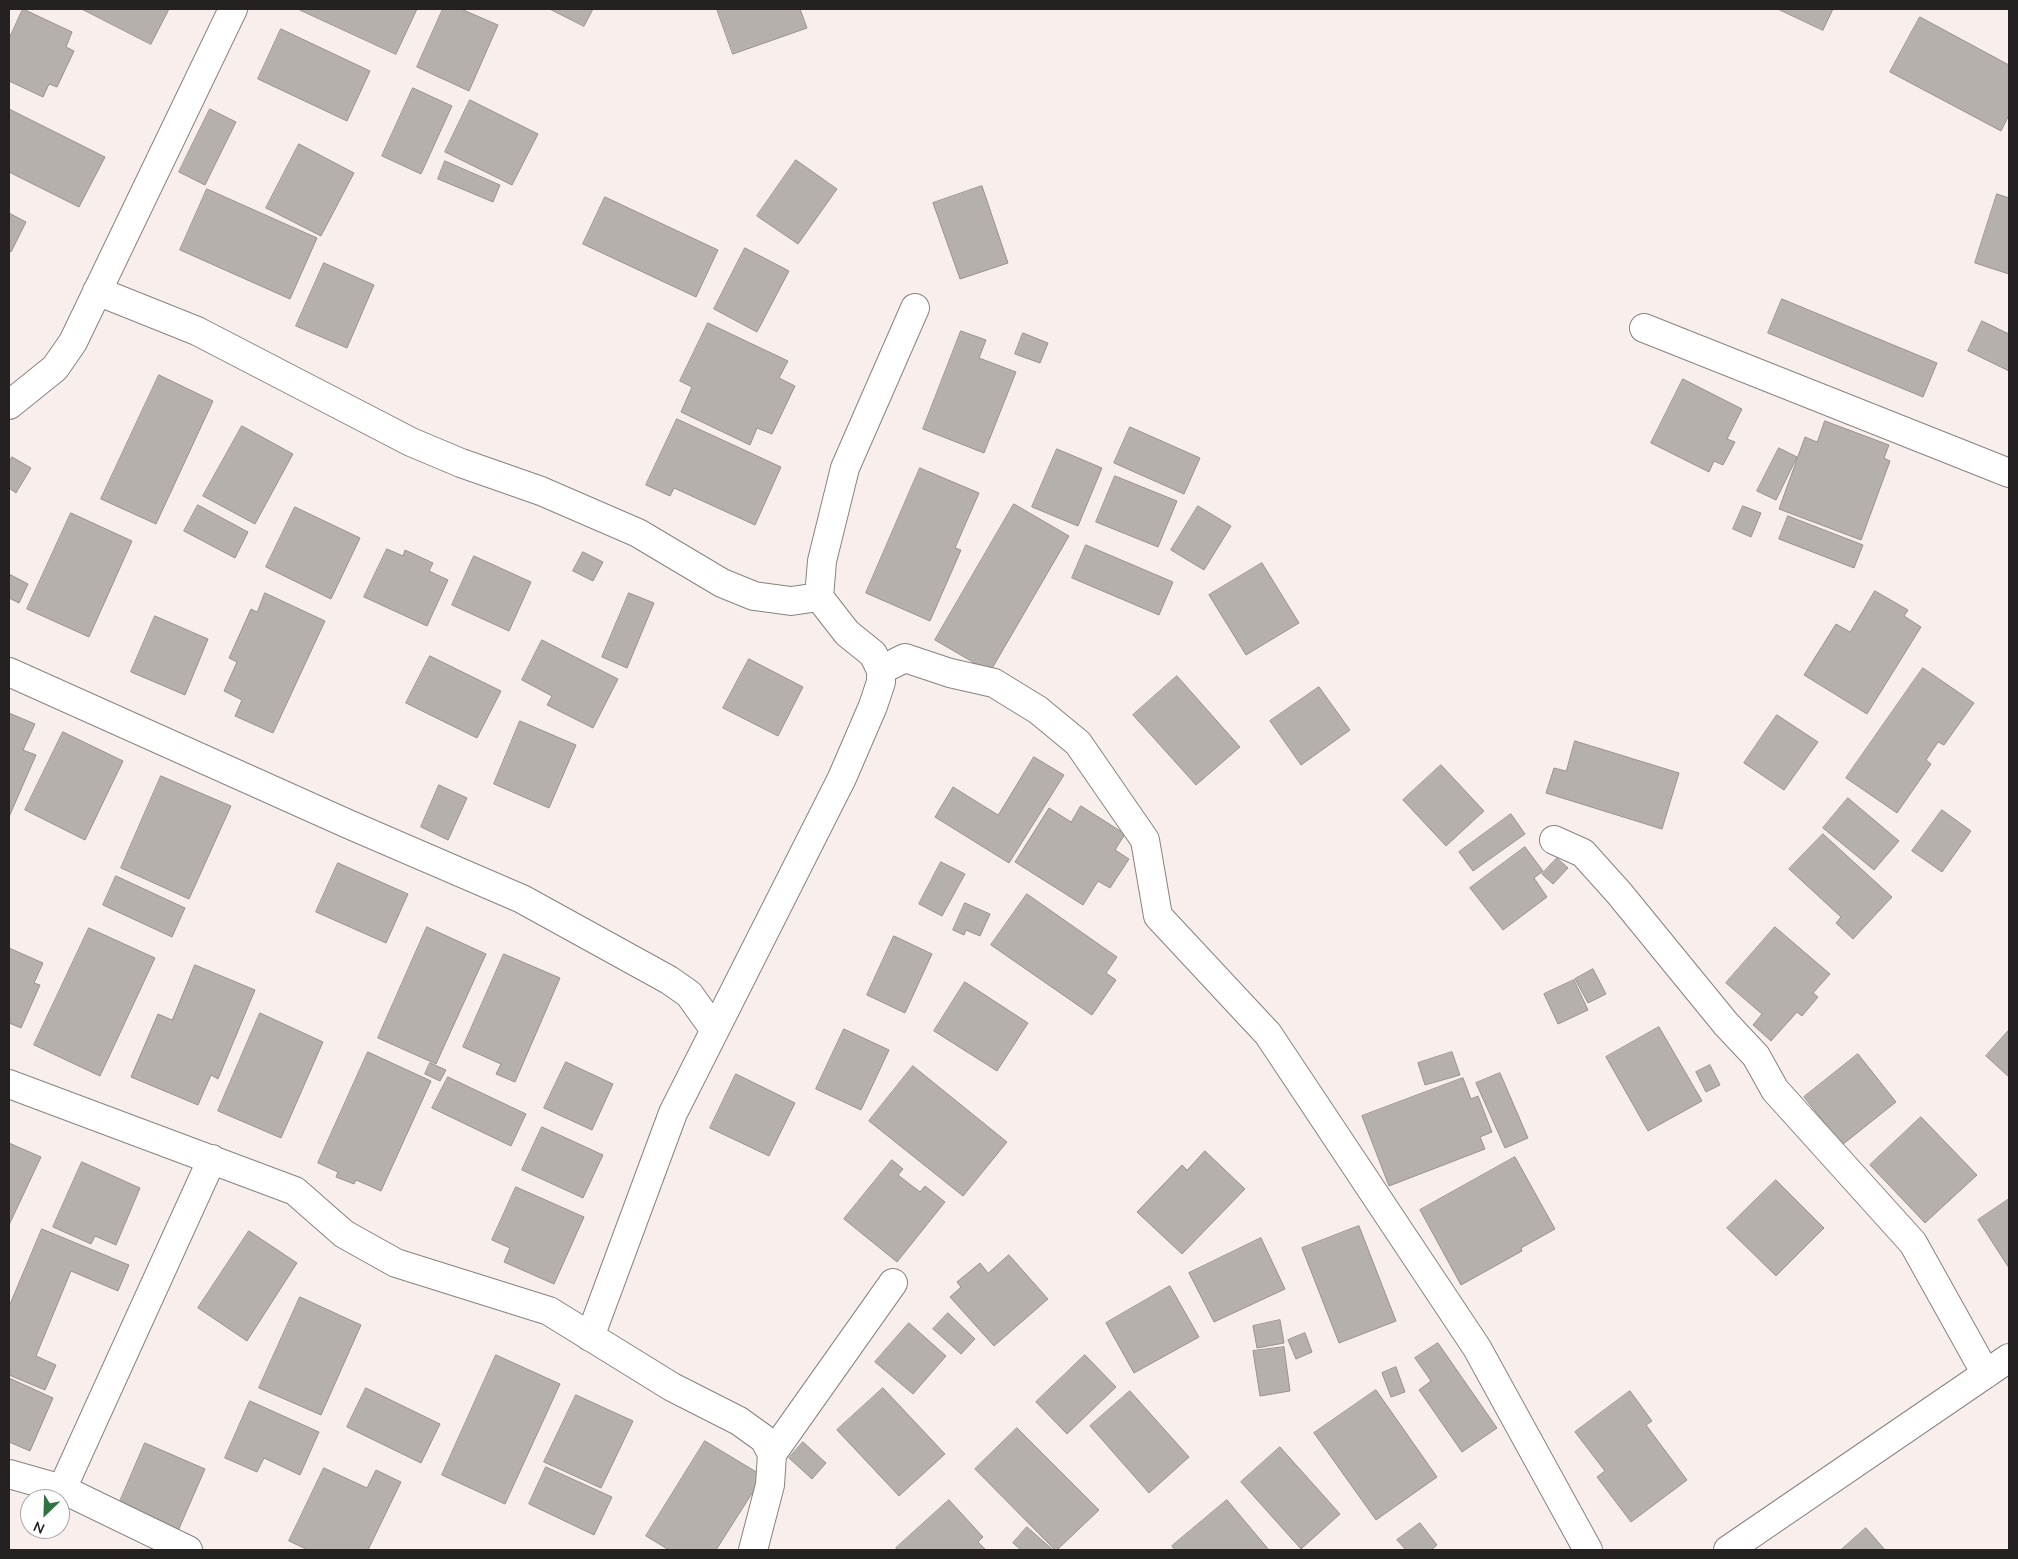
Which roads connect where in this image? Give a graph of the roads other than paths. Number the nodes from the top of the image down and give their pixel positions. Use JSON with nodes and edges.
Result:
{"nodes":[{"id":1,"x":233,"y":9,"type":"edge"},
{"id":2,"x":97,"y":291,"type":"junction"},
{"id":3,"x":915,"y":308,"type":"dead end"},
{"id":4,"x":1644,"y":328,"type":"dead end"},
{"id":5,"x":9,"y":405,"type":"edge"},
{"id":6,"x":2009,"y":473,"type":"edge"},
{"id":7,"x":819,"y":597,"type":"junction"},
{"id":8,"x":881,"y":670,"type":"junction"},
{"id":9,"x":9,"y":672,"type":"edge"},
{"id":10,"x":1554,"y":840,"type":"dead end"},
{"id":11,"x":714,"y":1029,"type":"junction"},
{"id":12,"x":9,"y":1084,"type":"edge"},
{"id":13,"x":212,"y":1160,"type":"junction"},
{"id":14,"x":893,"y":1284,"type":"dead end"},
{"id":15,"x":590,"y":1337,"type":"junction"},
{"id":16,"x":2009,"y":1358,"type":"edge"},
{"id":17,"x":1986,"y":1374,"type":"junction"},
{"id":18,"x":772,"y":1454,"type":"junction"},
{"id":19,"x":9,"y":1474,"type":"edge"},
{"id":20,"x":62,"y":1489,"type":"joint"},
{"id":21,"x":70,"y":1493,"type":"edge"},
{"id":22,"x":1759,"y":1542,"type":"edge"},
{"id":23,"x":188,"y":1550,"type":"edge"},
{"id":24,"x":754,"y":1550,"type":"edge"},
{"id":25,"x":1588,"y":1550,"type":"edge"},
{"id":26,"x":1728,"y":1550,"type":"edge"}],
"edges":[{"from":1,"to":2,"type":"street"},
{"from":2,"to":5,"type":"street"},
{"from":2,"to":7,"type":"street"},
{"from":3,"to":7,"type":"street"},
{"from":4,"to":6,"type":"street"},
{"from":7,"to":8,"type":"street"},
{"from":8,"to":11,"type":"street"},
{"from":8,"to":25,"type":"street"},
{"from":9,"to":11,"type":"street"},
{"from":10,"to":17,"type":"street"},
{"from":11,"to":15,"type":"street"},
{"from":12,"to":13,"type":"street"},
{"from":13,"to":15,"type":"street"},
{"from":13,"to":20,"type":"street"},
{"from":14,"to":18,"type":"street"},
{"from":15,"to":18,"type":"street"},
{"from":16,"to":17,"type":"street"},
{"from":17,"to":22,"type":"street"},
{"from":18,"to":24,"type":"street"},
{"from":19,"to":20,"type":"street"},
{"from":21,"to":23,"type":"street"},
{"from":22,"to":26,"type":"street"}]}
